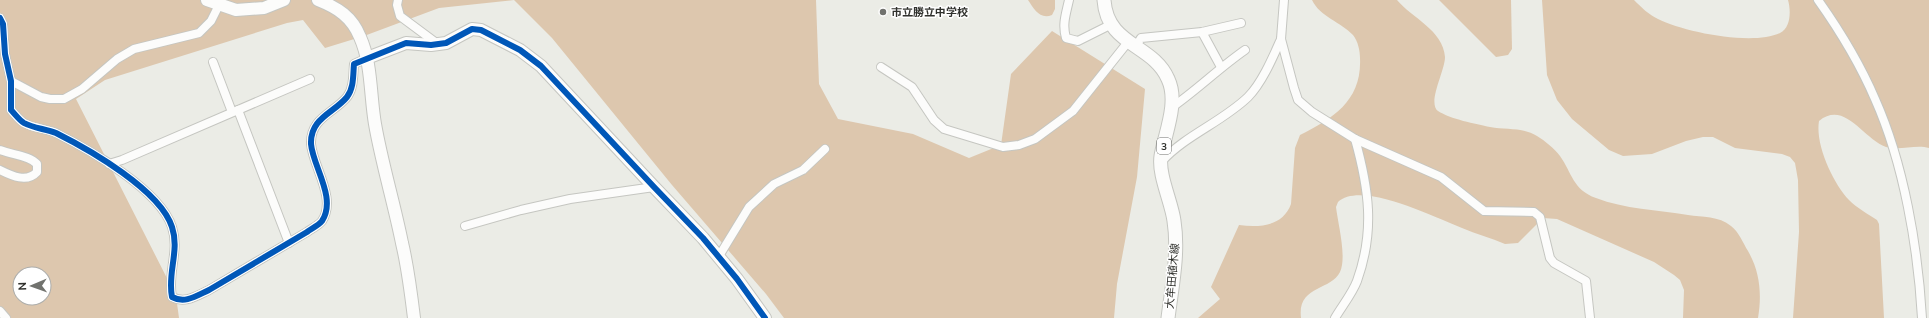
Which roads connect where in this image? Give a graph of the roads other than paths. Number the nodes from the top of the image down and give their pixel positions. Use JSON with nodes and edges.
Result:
{"nodes":[{"id":1,"x":207,"y":0,"type":"edge"},
{"id":2,"x":284,"y":0,"type":"edge"},
{"id":3,"x":318,"y":0,"type":"edge"},
{"id":4,"x":398,"y":0,"type":"edge"},
{"id":5,"x":1069,"y":0,"type":"edge"},
{"id":6,"x":1104,"y":0,"type":"edge"},
{"id":7,"x":1284,"y":0,"type":"edge"},
{"id":8,"x":1818,"y":0,"type":"edge"},
{"id":9,"x":219,"y":5,"type":"junction"},
{"id":10,"x":0,"y":18,"type":"edge"},
{"id":11,"x":1241,"y":23,"type":"dead end"},
{"id":12,"x":1110,"y":25,"type":"junction"},
{"id":13,"x":1202,"y":32,"type":"junction"},
{"id":14,"x":1282,"y":39,"type":"junction"},
{"id":15,"x":439,"y":44,"type":"junction"},
{"id":16,"x":1132,"y":44,"type":"junction"},
{"id":17,"x":1245,"y":50,"type":"dead end"},
{"id":18,"x":367,"y":58,"type":"junction"},
{"id":19,"x":213,"y":62,"type":"dead end"},
{"id":20,"x":881,"y":66,"type":"dead end"},
{"id":21,"x":1221,"y":67,"type":"junction"},
{"id":22,"x":310,"y":79,"type":"dead end"},
{"id":23,"x":11,"y":81,"type":"junction"},
{"id":24,"x":1171,"y":108,"type":"junction"},
{"id":25,"x":235,"y":111,"type":"junction"},
{"id":26,"x":1355,"y":140,"type":"junction"},
{"id":27,"x":825,"y":149,"type":"dead end"},
{"id":28,"x":0,"y":150,"type":"edge"},
{"id":29,"x":1161,"y":162,"type":"junction"},
{"id":30,"x":109,"y":164,"type":"junction"},
{"id":31,"x":0,"y":170,"type":"edge"},
{"id":32,"x":654,"y":187,"type":"junction"},
{"id":33,"x":466,"y":226,"type":"dead end"},
{"id":34,"x":289,"y":243,"type":"junction"},
{"id":35,"x":719,"y":256,"type":"junction"},
{"id":36,"x":0,"y":311,"type":"edge"},
{"id":37,"x":6,"y":318,"type":"edge"},
{"id":38,"x":414,"y":318,"type":"edge"},
{"id":39,"x":765,"y":318,"type":"edge"},
{"id":40,"x":1168,"y":318,"type":"edge"},
{"id":41,"x":1335,"y":318,"type":"edge"},
{"id":42,"x":1590,"y":318,"type":"edge"},
{"id":43,"x":1922,"y":318,"type":"edge"}],
"edges":[{"from":1,"to":9,"type":"street"},
{"from":2,"to":9,"type":"street"},
{"from":3,"to":18,"type":"street"},
{"from":4,"to":15,"type":"street"},
{"from":5,"to":12,"type":"street"},
{"from":6,"to":12,"type":"main road"},
{"from":7,"to":14,"type":"street"},
{"from":8,"to":43,"type":"street"},
{"from":9,"to":23,"type":"street"},
{"from":10,"to":23,"type":"street"},
{"from":11,"to":13,"type":"street"},
{"from":12,"to":16,"type":"main road","name":"大牟田植木線","number":"3"},
{"from":13,"to":16,"type":"street"},
{"from":13,"to":21,"type":"street"},
{"from":14,"to":26,"type":"street"},
{"from":14,"to":29,"type":"street"},
{"from":15,"to":18,"type":"street"},
{"from":15,"to":32,"type":"street"},
{"from":16,"to":20,"type":"street"},
{"from":16,"to":24,"type":"main road","name":"大牟田植木線","number":"3"},
{"from":17,"to":21,"type":"street"},
{"from":18,"to":34,"type":"street"},
{"from":18,"to":38,"type":"street"},
{"from":19,"to":25,"type":"street"},
{"from":21,"to":24,"type":"street"},
{"from":22,"to":25,"type":"street"},
{"from":23,"to":30,"type":"street"},
{"from":24,"to":29,"type":"main road","name":"大牟田植木線","number":"3"},
{"from":25,"to":30,"type":"street"},
{"from":25,"to":34,"type":"street"},
{"from":26,"to":41,"type":"street"},
{"from":26,"to":42,"type":"street"},
{"from":27,"to":35,"type":"street"},
{"from":28,"to":31,"type":"street"},
{"from":29,"to":40,"type":"main road","name":"大牟田植木線","number":"3"},
{"from":30,"to":34,"type":"street"},
{"from":32,"to":33,"type":"street"},
{"from":32,"to":35,"type":"street"},
{"from":35,"to":39,"type":"street"},
{"from":36,"to":37,"type":"street"}]}
